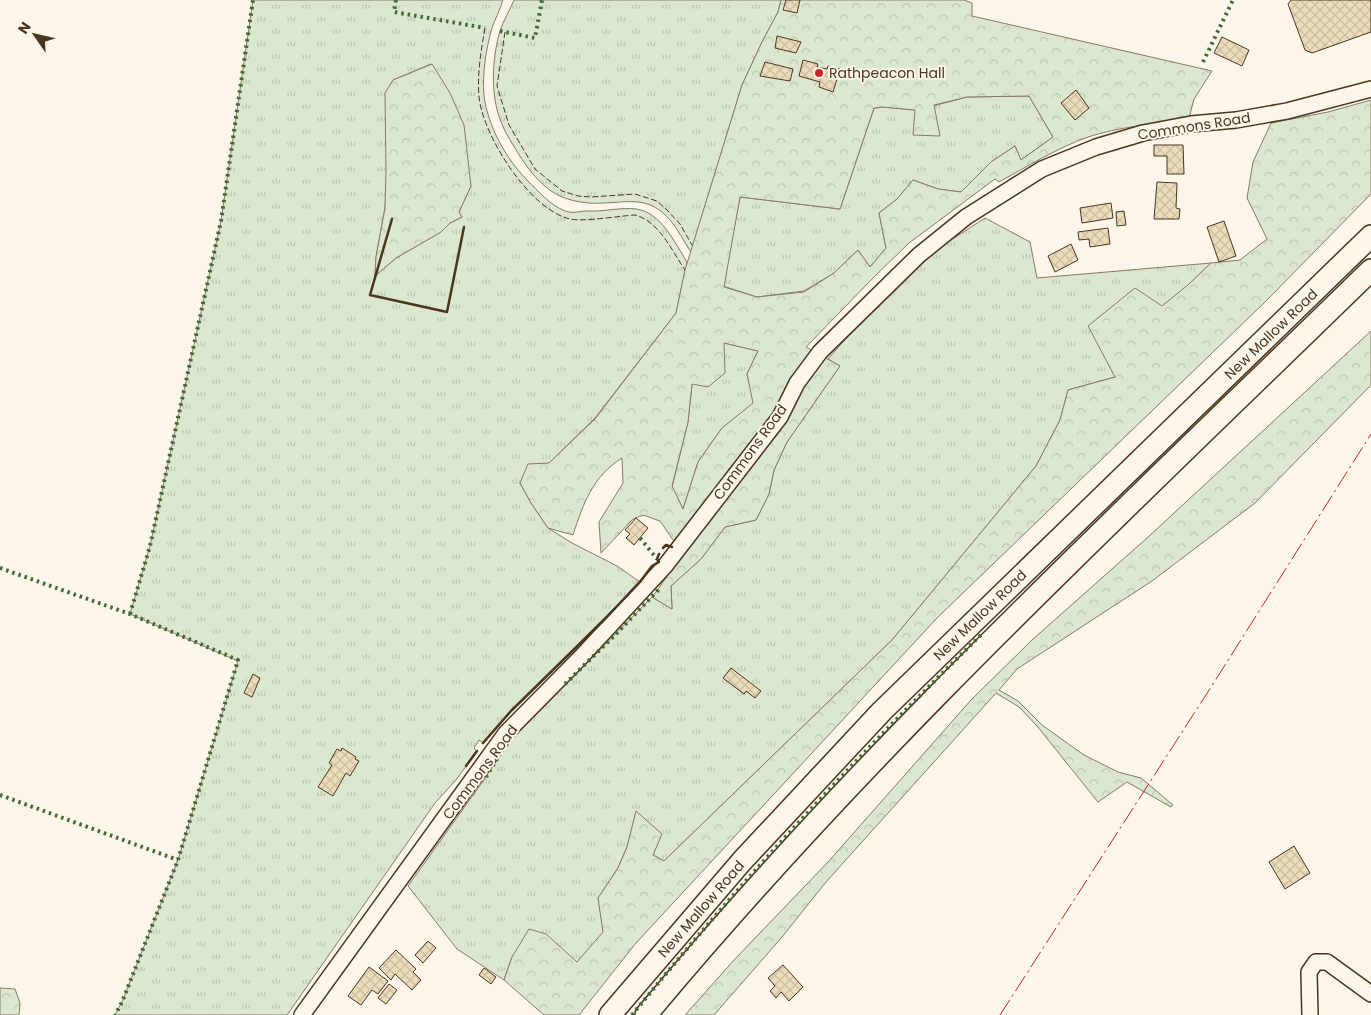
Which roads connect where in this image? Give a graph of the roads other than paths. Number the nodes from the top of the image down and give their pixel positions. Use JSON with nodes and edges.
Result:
{"nodes":[{"id":1,"x":1371,"y":89,"type":"edge"},
{"id":2,"x":1371,"y":236,"type":"edge"},
{"id":3,"x":1371,"y":270,"type":"edge"},
{"id":4,"x":1371,"y":994,"type":"edge"},
{"id":5,"x":302,"y":1015,"type":"edge"},
{"id":6,"x":610,"y":1015,"type":"edge"},
{"id":7,"x":646,"y":1015,"type":"edge"},
{"id":8,"x":1310,"y":1015,"type":"edge"}],
"edges":[{"from":1,"to":5,"type":"street","name":"Commons Road"},
{"from":2,"to":6,"type":"highway","name":"New Mallow Road"},
{"from":3,"to":7,"type":"highway","name":"New Mallow Road"},
{"from":4,"to":8,"type":"street"}]}
